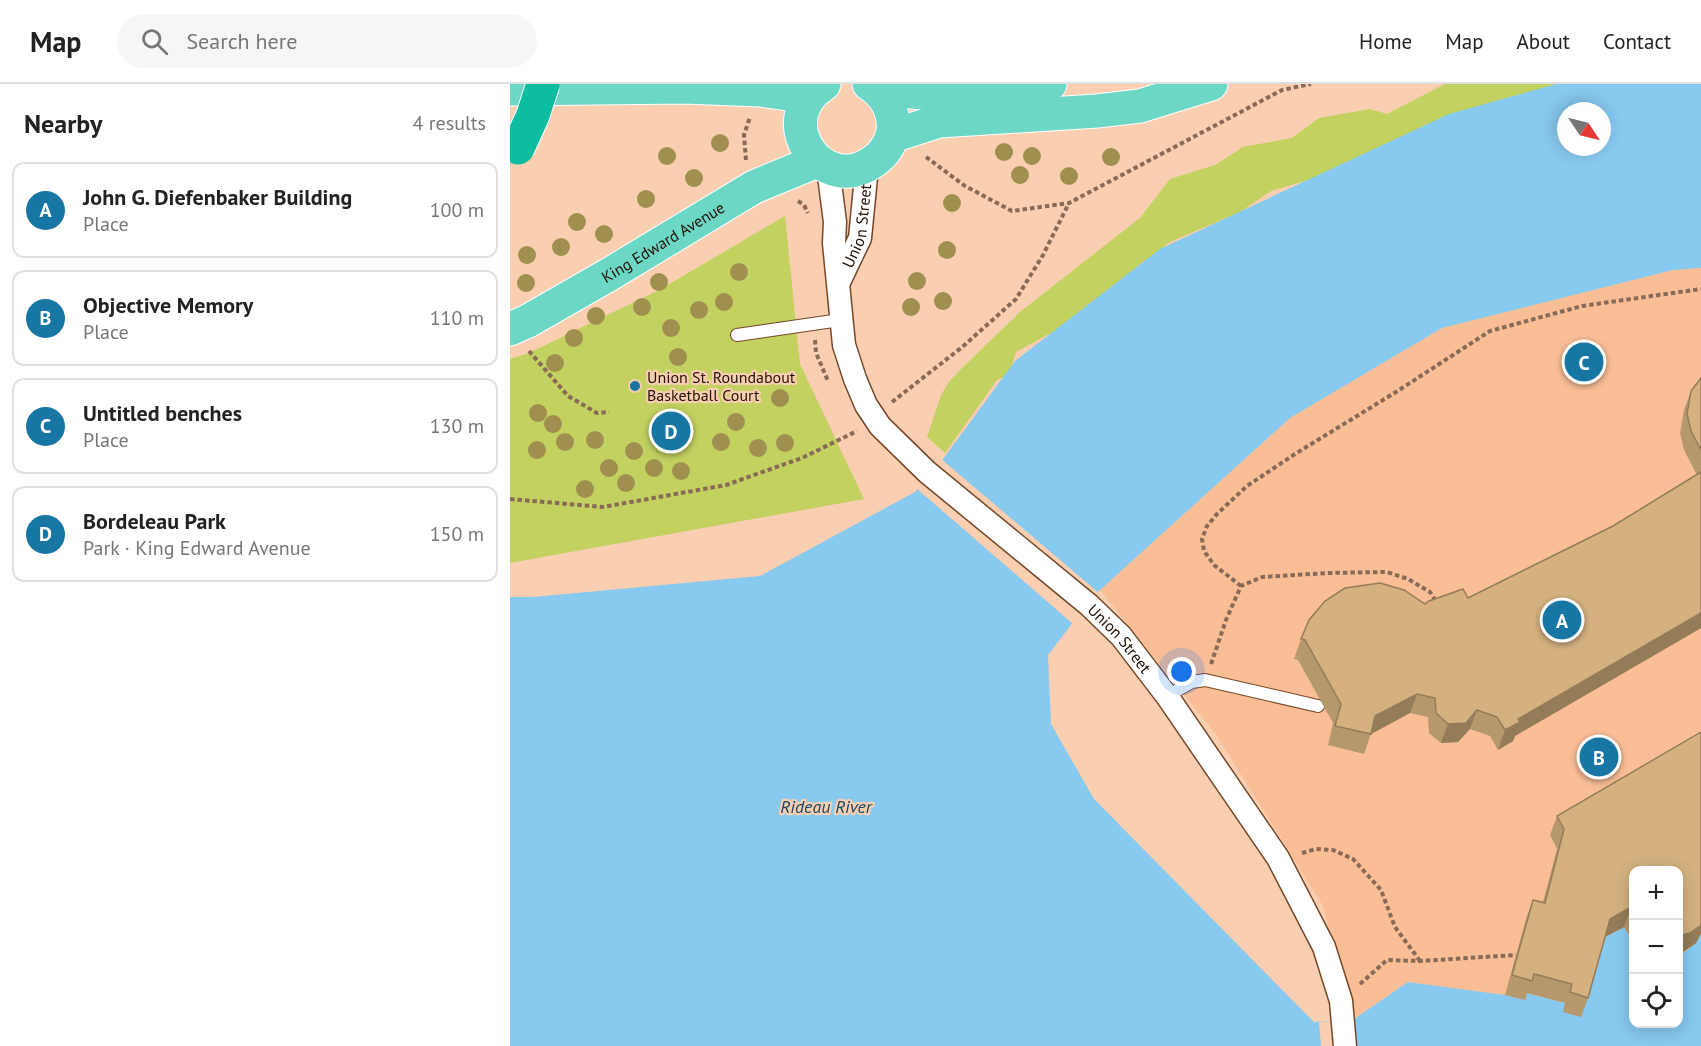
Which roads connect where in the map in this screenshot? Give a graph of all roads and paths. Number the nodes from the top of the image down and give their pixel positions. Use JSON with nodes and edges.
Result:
{"nodes":[{"id":1,"x":543,"y":84,"type":"edge"},
{"id":2,"x":1050,"y":84,"type":"edge"},
{"id":3,"x":1211,"y":84,"type":"edge"},
{"id":4,"x":1311,"y":84,"type":"edge"},
{"id":5,"x":819,"y":87,"type":"edge"},
{"id":6,"x":873,"y":87,"type":"edge"},
{"id":7,"x":510,"y":89,"type":"edge"},
{"id":8,"x":753,"y":108,"type":"dead end"},
{"id":9,"x":892,"y":136,"type":"junction"},
{"id":10,"x":518,"y":148,"type":"dead end"},
{"id":11,"x":924,"y":155,"type":"dead end"},
{"id":12,"x":746,"y":163,"type":"dead end"},
{"id":13,"x":823,"y":164,"type":"junction"},
{"id":14,"x":867,"y":167,"type":"junction"},
{"id":15,"x":1069,"y":203,"type":"junction"},
{"id":16,"x":839,"y":282,"type":"junction"},
{"id":17,"x":1701,"y":289,"type":"edge"},
{"id":18,"x":840,"y":320,"type":"junction"},
{"id":19,"x":737,"y":334,"type":"dead end"},
{"id":20,"x":518,"y":338,"type":"edge"},
{"id":21,"x":889,"y":405,"type":"dead end"},
{"id":22,"x":609,"y":412,"type":"dead end"},
{"id":23,"x":857,"y":430,"type":"dead end"},
{"id":24,"x":510,"y":499,"type":"edge"},
{"id":25,"x":1241,"y":586,"type":"junction"},
{"id":26,"x":1439,"y":607,"type":"edge"},
{"id":27,"x":1205,"y":680,"type":"junction"},
{"id":28,"x":1167,"y":696,"type":"junction"},
{"id":29,"x":1318,"y":706,"type":"dead end"},
{"id":30,"x":1278,"y":858,"type":"junction"},
{"id":31,"x":1516,"y":955,"type":"edge"},
{"id":32,"x":1420,"y":961,"type":"junction"},
{"id":33,"x":1342,"y":1010,"type":"junction"},
{"id":34,"x":1345,"y":1046,"type":"edge"}],
"edges":[{"from":1,"to":10,"type":"highway","bridge":true},
{"from":2,"to":6,"type":"main road"},
{"from":3,"to":9,"type":"main road"},
{"from":4,"to":15,"type":"path"},
{"from":5,"to":7,"type":"main road"},
{"from":5,"to":13,"type":"main road"},
{"from":6,"to":9,"type":"main road"},
{"from":8,"to":12,"type":"path"},
{"from":9,"to":14,"type":"main road"},
{"from":11,"to":15,"type":"path"},
{"from":13,"to":14,"type":"main road"},
{"from":13,"to":16,"type":"street","name":"Union Street"},
{"from":13,"to":20,"type":"main road","name":"King Edward Avenue"},
{"from":14,"to":16,"type":"street","name":"Union Street"},
{"from":15,"to":21,"type":"path"},
{"from":16,"to":18,"type":"street","name":"Union Street"},
{"from":17,"to":25,"type":"path"},
{"from":18,"to":19,"type":"lane"},
{"from":18,"to":28,"type":"street","name":"Union Street"},
{"from":20,"to":22,"type":"path"},
{"from":23,"to":24,"type":"path"},
{"from":25,"to":26,"type":"path"},
{"from":25,"to":27,"type":"path"},
{"from":27,"to":28,"type":"lane"},
{"from":27,"to":29,"type":"lane"},
{"from":28,"to":30,"type":"street","name":"Union Street"},
{"from":30,"to":32,"type":"path"},
{"from":30,"to":33,"type":"street","name":"Union Street"},
{"from":31,"to":32,"type":"path"},
{"from":32,"to":33,"type":"path"},
{"from":33,"to":34,"type":"street","name":"Union Street"}]}
